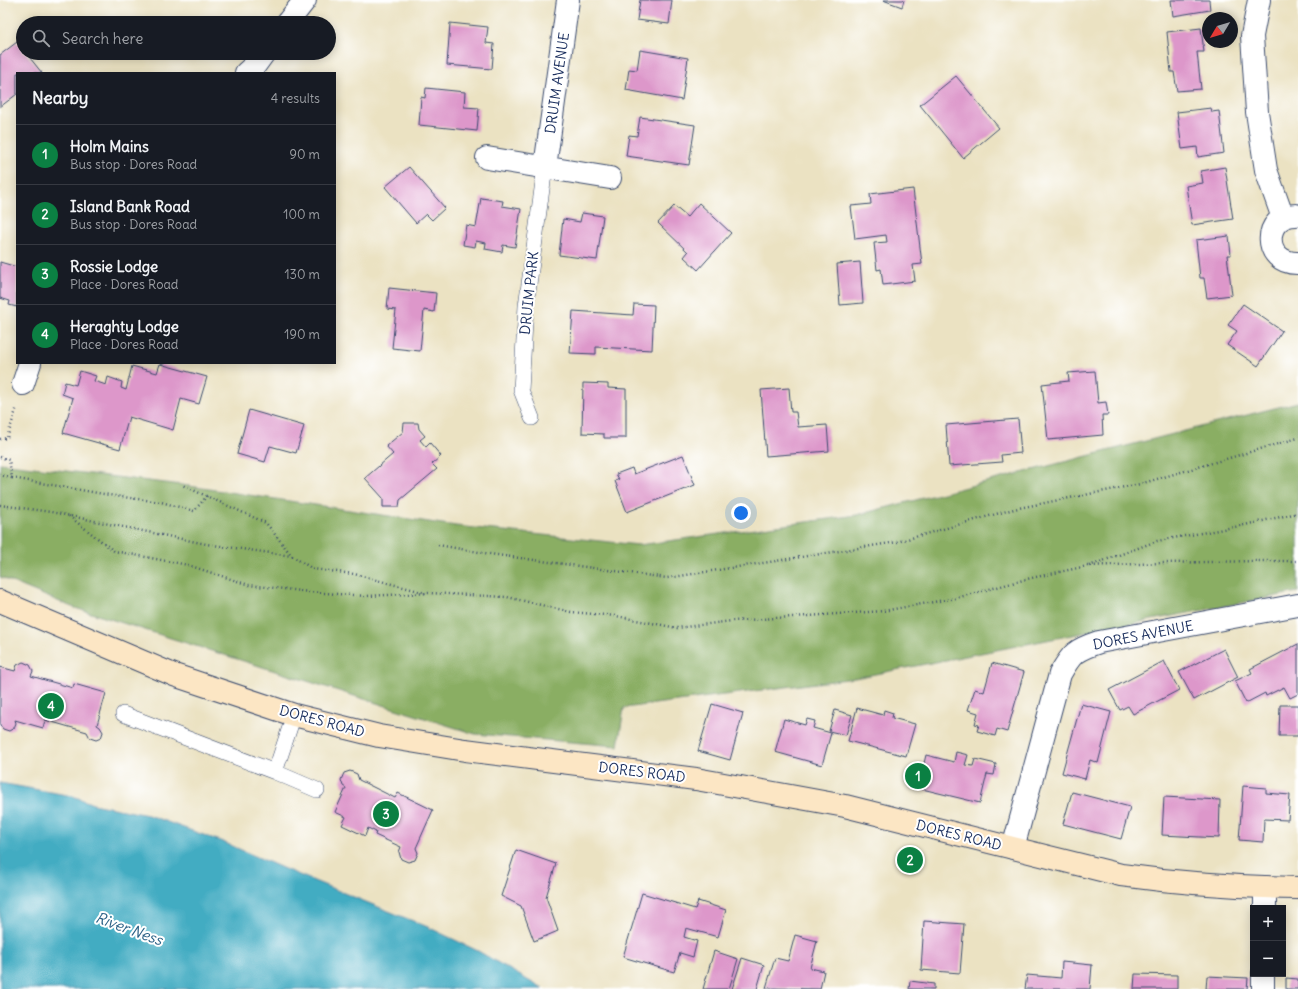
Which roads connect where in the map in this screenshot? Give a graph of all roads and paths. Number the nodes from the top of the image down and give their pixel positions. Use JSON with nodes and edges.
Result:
{"nodes":[{"id":1,"x":305,"y":0,"type":"edge"},
{"id":2,"x":568,"y":0,"type":"edge"},
{"id":3,"x":1259,"y":0,"type":"edge"},
{"id":4,"x":292,"y":16,"type":"edge"},
{"id":5,"x":259,"y":60,"type":"edge"},
{"id":6,"x":247,"y":72,"type":"edge"},
{"id":7,"x":487,"y":158,"type":"dead end"},
{"id":8,"x":545,"y":167,"type":"junction"},
{"id":9,"x":610,"y":178,"type":"dead end"},
{"id":10,"x":1291,"y":217,"type":"edge"},
{"id":11,"x":1298,"y":263,"type":"edge"},
{"id":12,"x":30,"y":364,"type":"edge"},
{"id":13,"x":23,"y":384,"type":"joint"},
{"id":14,"x":532,"y":418,"type":"dead end"},
{"id":15,"x":1298,"y":438,"type":"edge"},
{"id":16,"x":0,"y":439,"type":"edge"},
{"id":17,"x":0,"y":457,"type":"edge"},
{"id":18,"x":0,"y":475,"type":"edge"},
{"id":19,"x":12,"y":478,"type":"junction"},
{"id":20,"x":182,"y":485,"type":"dead end"},
{"id":21,"x":207,"y":496,"type":"junction"},
{"id":22,"x":0,"y":505,"type":"edge"},
{"id":23,"x":1298,"y":513,"type":"edge"},
{"id":24,"x":69,"y":516,"type":"junction"},
{"id":25,"x":438,"y":545,"type":"dead end"},
{"id":26,"x":292,"y":556,"type":"junction"},
{"id":27,"x":1298,"y":561,"type":"edge"},
{"id":28,"x":1087,"y":566,"type":"junction"},
{"id":29,"x":428,"y":593,"type":"junction"},
{"id":30,"x":0,"y":601,"type":"edge"},
{"id":31,"x":1298,"y":605,"type":"edge"},
{"id":32,"x":123,"y":714,"type":"dead end"},
{"id":33,"x":294,"y":715,"type":"junction"},
{"id":34,"x":275,"y":772,"type":"junction"},
{"id":35,"x":317,"y":790,"type":"dead end"},
{"id":36,"x":1013,"y":848,"type":"junction"},
{"id":37,"x":1298,"y":888,"type":"edge"},
{"id":38,"x":1265,"y":898,"type":"edge"},
{"id":39,"x":1263,"y":977,"type":"edge"},
{"id":40,"x":1263,"y":989,"type":"edge"}],
"edges":[{"from":1,"to":4,"type":"street"},
{"from":2,"to":8,"type":"street","name":"DRUIM AVENUE"},
{"from":3,"to":10,"type":"street"},
{"from":5,"to":6,"type":"street"},
{"from":7,"to":8,"type":"street"},
{"from":8,"to":9,"type":"street"},
{"from":8,"to":14,"type":"lane","name":"DRUIM PARK"},
{"from":10,"to":11,"type":"street"},
{"from":12,"to":13,"type":"street"},
{"from":13,"to":16,"type":"path"},
{"from":15,"to":25,"type":"path"},
{"from":17,"to":19,"type":"path"},
{"from":18,"to":19,"type":"path"},
{"from":19,"to":21,"type":"path"},
{"from":20,"to":21,"type":"path"},
{"from":21,"to":26,"type":"path"},
{"from":22,"to":24,"type":"path"},
{"from":23,"to":28,"type":"path"},
{"from":24,"to":26,"type":"path"},
{"from":24,"to":29,"type":"path"},
{"from":26,"to":29,"type":"path"},
{"from":27,"to":28,"type":"path"},
{"from":28,"to":29,"type":"path"},
{"from":30,"to":33,"type":"main road","name":"DORES ROAD"},
{"from":31,"to":36,"type":"street","name":"DORES AVENUE"},
{"from":32,"to":34,"type":"lane"},
{"from":33,"to":34,"type":"lane"},
{"from":33,"to":36,"type":"main road","name":"DORES ROAD"},
{"from":34,"to":35,"type":"lane"},
{"from":36,"to":38,"type":"main road","name":"DORES ROAD"},
{"from":37,"to":38,"type":"main road","name":"DORES ROAD"},
{"from":39,"to":40,"type":"street"}]}
